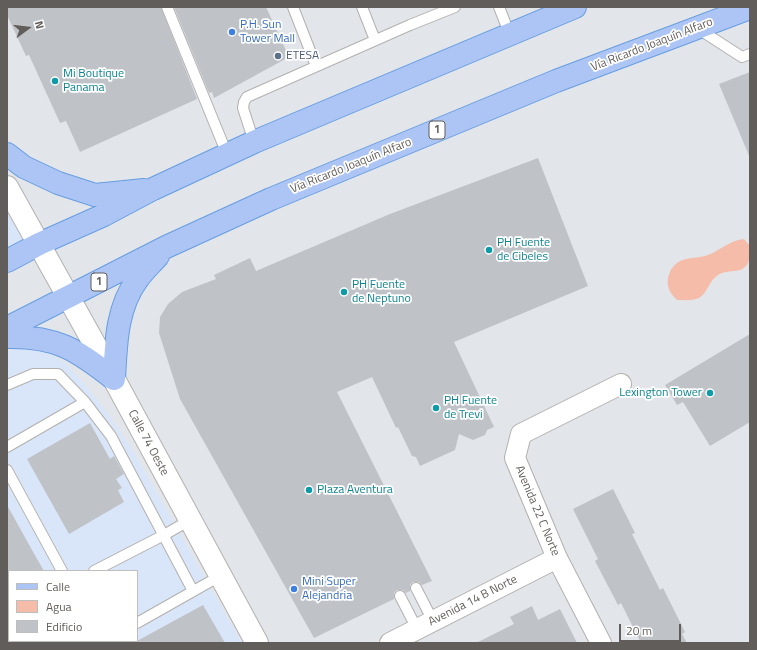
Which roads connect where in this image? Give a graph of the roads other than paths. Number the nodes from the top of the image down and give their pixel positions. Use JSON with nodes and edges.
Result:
{"nodes":[{"id":1,"x":167,"y":7,"type":"edge"},
{"id":2,"x":293,"y":7,"type":"edge"},
{"id":3,"x":362,"y":7,"type":"edge"},
{"id":4,"x":455,"y":7,"type":"edge"},
{"id":5,"x":499,"y":7,"type":"edge"},
{"id":6,"x":575,"y":7,"type":"edge"},
{"id":7,"x":750,"y":8,"type":"edge"},
{"id":8,"x":697,"y":28,"type":"junction"},
{"id":9,"x":510,"y":34,"type":"junction"},
{"id":10,"x":375,"y":40,"type":"junction"},
{"id":11,"x":750,"y":54,"type":"edge"},
{"id":12,"x":316,"y":66,"type":"junction"},
{"id":13,"x":254,"y":142,"type":"junction"},
{"id":14,"x":7,"y":154,"type":"edge"},
{"id":15,"x":228,"y":154,"type":"junction"},
{"id":16,"x":7,"y":187,"type":"edge"},
{"id":17,"x":153,"y":190,"type":"junction"},
{"id":18,"x":39,"y":244,"type":"junction"},
{"id":19,"x":166,"y":247,"type":"junction"},
{"id":20,"x":7,"y":261,"type":"edge"},
{"id":21,"x":68,"y":298,"type":"junction"},
{"id":22,"x":7,"y":328,"type":"edge"},
{"id":23,"x":7,"y":337,"type":"edge"},
{"id":24,"x":114,"y":379,"type":"junction"},
{"id":25,"x":621,"y":384,"type":"dead end"},
{"id":26,"x":7,"y":385,"type":"edge"},
{"id":27,"x":84,"y":402,"type":"junction"},
{"id":28,"x":7,"y":447,"type":"edge"},
{"id":29,"x":7,"y":470,"type":"edge"},
{"id":30,"x":190,"y":520,"type":"junction"},
{"id":31,"x":164,"y":535,"type":"junction"},
{"id":32,"x":557,"y":558,"type":"junction"},
{"id":33,"x":61,"y":570,"type":"edge"},
{"id":34,"x":96,"y":570,"type":"edge"},
{"id":35,"x":220,"y":576,"type":"junction"},
{"id":36,"x":416,"y":588,"type":"dead end"},
{"id":37,"x":193,"y":591,"type":"junction"},
{"id":38,"x":400,"y":596,"type":"dead end"},
{"id":39,"x":138,"y":622,"type":"edge"},
{"id":40,"x":425,"y":625,"type":"junction"},
{"id":41,"x":257,"y":643,"type":"edge"},
{"id":42,"x":390,"y":643,"type":"edge"},
{"id":43,"x":601,"y":643,"type":"edge"}],
"edges":[{"from":1,"to":15,"type":"lane"},
{"from":2,"to":12,"type":"lane"},
{"from":3,"to":10,"type":"lane"},
{"from":4,"to":10,"type":"lane"},
{"from":5,"to":9,"type":"lane"},
{"from":6,"to":9,"type":"main road"},
{"from":7,"to":8,"type":"main road","name":"Vía Ricardo Joaquín Alfaro","number":"1"},
{"from":8,"to":11,"type":"lane"},
{"from":8,"to":19,"type":"main road","name":"Vía Ricardo Joaquín Alfaro","number":"1"},
{"from":9,"to":13,"type":"main road"},
{"from":10,"to":12,"type":"lane"},
{"from":12,"to":13,"type":"lane"},
{"from":13,"to":15,"type":"main road"},
{"from":14,"to":17,"type":"main road"},
{"from":15,"to":17,"type":"main road"},
{"from":16,"to":18,"type":"street","name":"Calle 74 Oeste"},
{"from":17,"to":18,"type":"main road"},
{"from":18,"to":20,"type":"main road"},
{"from":18,"to":21,"type":"street","name":"Calle 74 Oeste"},
{"from":19,"to":21,"type":"main road","name":"Vía Ricardo Joaquín Alfaro","number":"1"},
{"from":19,"to":24,"type":"main road"},
{"from":21,"to":22,"type":"main road","name":"Vía Ricardo Joaquín Alfaro","number":"1"},
{"from":21,"to":24,"type":"street","name":"Calle 74 Oeste"},
{"from":23,"to":24,"type":"main road"},
{"from":24,"to":30,"type":"street","name":"Calle 74 Oeste"},
{"from":25,"to":32,"type":"street","name":"Avenida 22 C Norte"},
{"from":26,"to":27,"type":"lane"},
{"from":27,"to":28,"type":"lane"},
{"from":27,"to":31,"type":"lane"},
{"from":29,"to":33,"type":"lane"},
{"from":30,"to":31,"type":"lane"},
{"from":30,"to":35,"type":"street","name":"Calle 74 Oeste"},
{"from":31,"to":34,"type":"lane"},
{"from":31,"to":37,"type":"lane"},
{"from":32,"to":40,"type":"street","name":"Avenida 14 B Norte"},
{"from":32,"to":43,"type":"street","name":"Avenida 22 C Norte"},
{"from":35,"to":37,"type":"lane"},
{"from":35,"to":41,"type":"street","name":"Calle 74 Oeste"},
{"from":36,"to":40,"type":"lane"},
{"from":37,"to":39,"type":"lane"},
{"from":38,"to":40,"type":"lane"},
{"from":40,"to":42,"type":"street","name":"Avenida 14 B Norte"}]}
